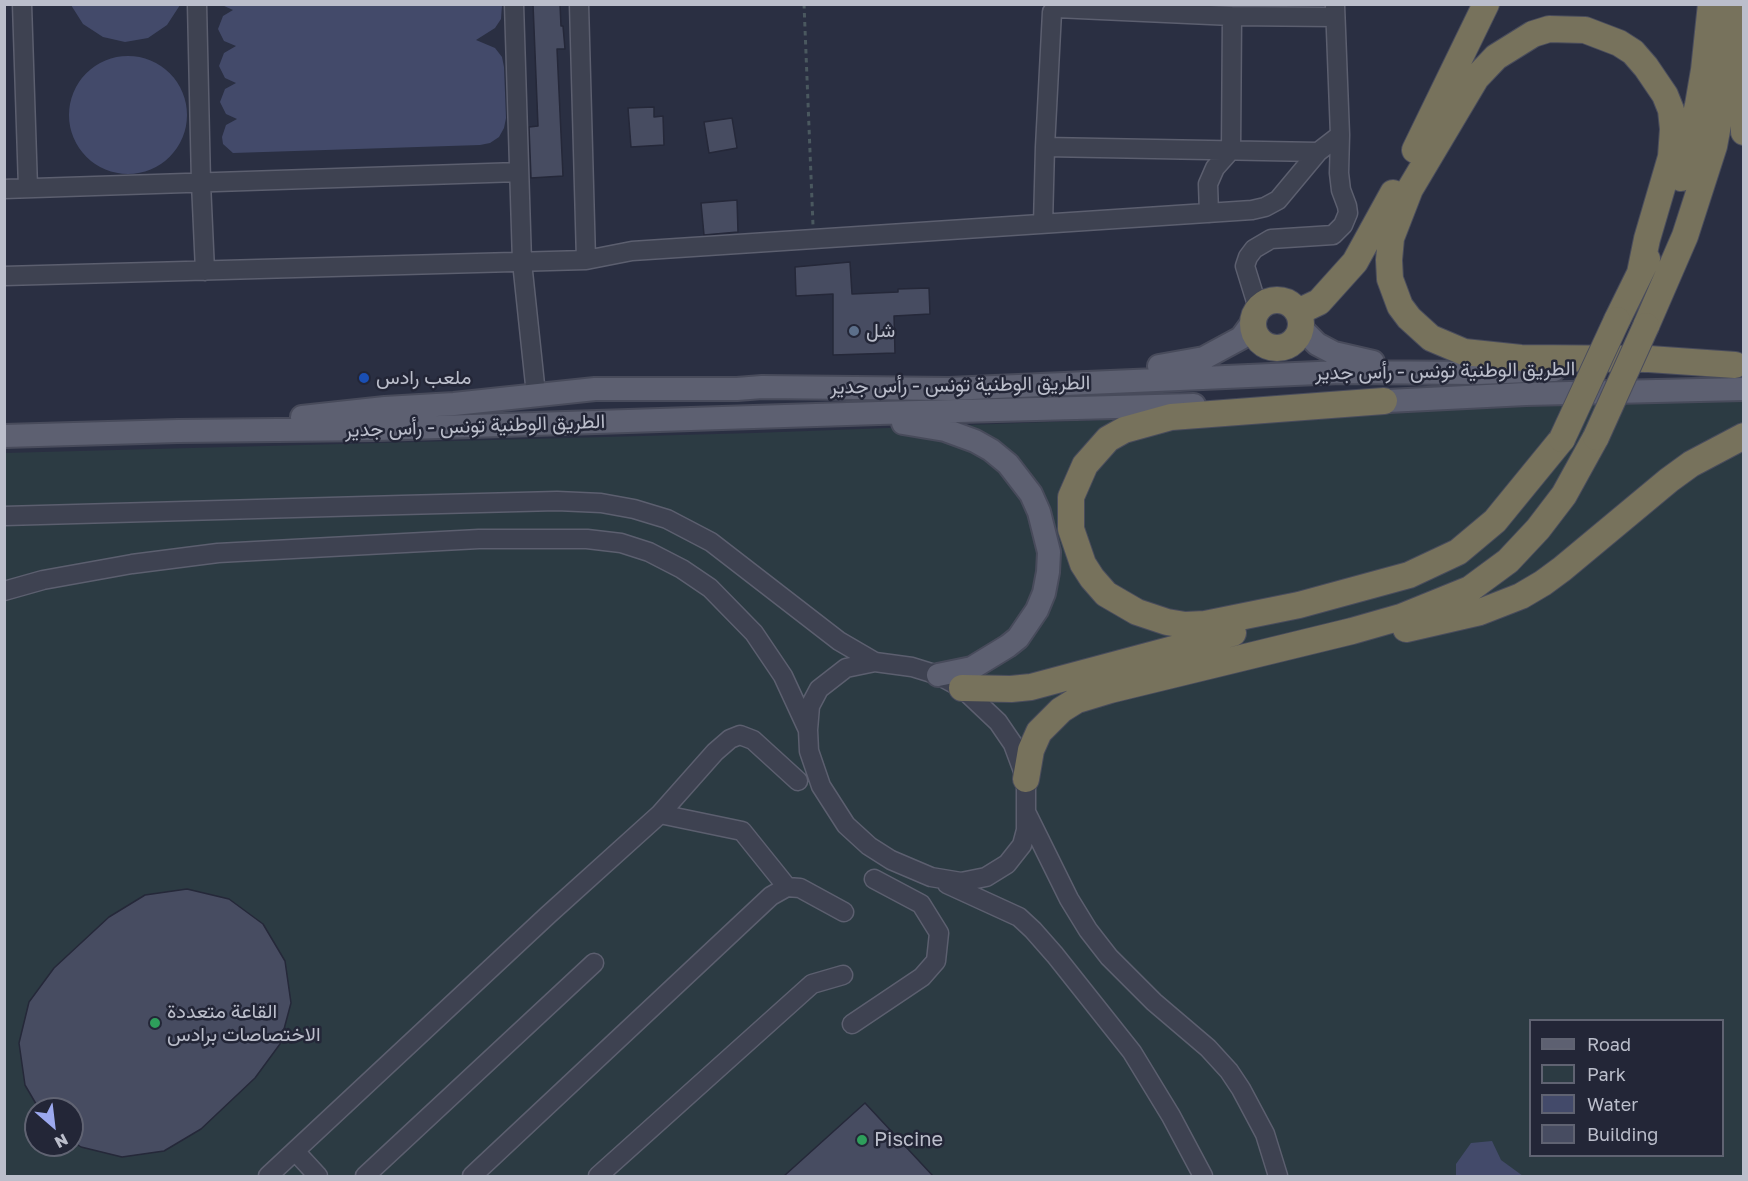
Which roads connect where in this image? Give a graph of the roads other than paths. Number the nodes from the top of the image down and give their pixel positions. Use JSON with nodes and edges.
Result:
{"nodes":[{"id":1,"x":22,"y":4,"type":"edge"},
{"id":2,"x":197,"y":4,"type":"edge"},
{"id":3,"x":514,"y":4,"type":"edge"},
{"id":4,"x":579,"y":4,"type":"edge"},
{"id":5,"x":1486,"y":4,"type":"edge"},
{"id":6,"x":1711,"y":4,"type":"edge"},
{"id":7,"x":1735,"y":4,"type":"edge"},
{"id":8,"x":1742,"y":4,"type":"edge"},
{"id":9,"x":1335,"y":11,"type":"edge"},
{"id":10,"x":1232,"y":16,"type":"junction"},
{"id":11,"x":1743,"y":37,"type":"edge"},
{"id":12,"x":1743,"y":70,"type":"edge"},
{"id":13,"x":1743,"y":132,"type":"edge"},
{"id":14,"x":1340,"y":135,"type":"junction"},
{"id":15,"x":1045,"y":147,"type":"junction"},
{"id":16,"x":1232,"y":150,"type":"junction"},
{"id":17,"x":1318,"y":152,"type":"junction"},
{"id":18,"x":519,"y":172,"type":"junction"},
{"id":19,"x":201,"y":183,"type":"junction"},
{"id":20,"x":28,"y":188,"type":"junction"},
{"id":21,"x":4,"y":189,"type":"edge"},
{"id":22,"x":1209,"y":213,"type":"junction"},
{"id":23,"x":1043,"y":224,"type":"junction"},
{"id":24,"x":586,"y":260,"type":"junction"},
{"id":25,"x":522,"y":262,"type":"junction"},
{"id":26,"x":205,"y":271,"type":"junction"},
{"id":27,"x":1640,"y":273,"type":"junction"},
{"id":28,"x":4,"y":276,"type":"edge"},
{"id":29,"x":1255,"y":315,"type":"junction"},
{"id":30,"x":1299,"y":320,"type":"junction"},
{"id":31,"x":1739,"y":365,"type":"edge"},
{"id":32,"x":1401,"y":371,"type":"junction"},
{"id":33,"x":1036,"y":386,"type":"junction"},
{"id":34,"x":1743,"y":389,"type":"edge"},
{"id":35,"x":536,"y":394,"type":"junction"},
{"id":36,"x":1383,"y":401,"type":"junction"},
{"id":37,"x":787,"y":416,"type":"junction"},
{"id":38,"x":178,"y":431,"type":"junction"},
{"id":39,"x":4,"y":436,"type":"edge"},
{"id":40,"x":1743,"y":436,"type":"edge"},
{"id":41,"x":1562,"y":439,"type":"junction"},
{"id":42,"x":4,"y":516,"type":"edge"},
{"id":43,"x":4,"y":591,"type":"edge"},
{"id":44,"x":1273,"y":651,"type":"junction"},
{"id":45,"x":874,"y":662,"type":"junction"},
{"id":46,"x":938,"y":675,"type":"junction"},
{"id":47,"x":962,"y":688,"type":"junction"},
{"id":48,"x":808,"y":730,"type":"junction"},
{"id":49,"x":1026,"y":779,"type":"junction"},
{"id":50,"x":798,"y":781,"type":"dead end"},
{"id":51,"x":660,"y":814,"type":"junction"},
{"id":52,"x":1027,"y":814,"type":"junction"},
{"id":53,"x":931,"y":877,"type":"junction"},
{"id":54,"x":874,"y":879,"type":"dead end"},
{"id":55,"x":787,"y":887,"type":"junction"},
{"id":56,"x":844,"y":912,"type":"dead end"},
{"id":57,"x":594,"y":963,"type":"dead end"},
{"id":58,"x":843,"y":975,"type":"dead end"},
{"id":59,"x":852,"y":1024,"type":"dead end"},
{"id":60,"x":295,"y":1151,"type":"junction"},
{"id":61,"x":268,"y":1176,"type":"edge"},
{"id":62,"x":318,"y":1176,"type":"edge"},
{"id":63,"x":365,"y":1176,"type":"edge"},
{"id":64,"x":472,"y":1176,"type":"edge"},
{"id":65,"x":598,"y":1176,"type":"edge"},
{"id":66,"x":1203,"y":1176,"type":"edge"},
{"id":67,"x":1278,"y":1176,"type":"edge"}],
"edges":[{"from":1,"to":20,"type":"street"},
{"from":2,"to":19,"type":"street"},
{"from":3,"to":18,"type":"street"},
{"from":4,"to":24,"type":"street"},
{"from":5,"to":30,"type":"highway"},
{"from":6,"to":27,"type":"highway"},
{"from":7,"to":44,"type":"highway","bridge":true},
{"from":8,"to":11,"type":"highway"},
{"from":9,"to":10,"type":"street"},
{"from":9,"to":14,"type":"street"},
{"from":10,"to":15,"type":"street"},
{"from":10,"to":16,"type":"street"},
{"from":12,"to":13,"type":"highway"},
{"from":14,"to":17,"type":"street"},
{"from":14,"to":29,"type":"street"},
{"from":15,"to":16,"type":"street"},
{"from":15,"to":23,"type":"street"},
{"from":16,"to":17,"type":"street"},
{"from":16,"to":22,"type":"street"},
{"from":17,"to":22,"type":"street"},
{"from":18,"to":19,"type":"street"},
{"from":18,"to":25,"type":"street"},
{"from":19,"to":20,"type":"street"},
{"from":19,"to":26,"type":"street"},
{"from":20,"to":21,"type":"street"},
{"from":22,"to":23,"type":"street"},
{"from":23,"to":24,"type":"street"},
{"from":24,"to":25,"type":"street"},
{"from":25,"to":26,"type":"street"},
{"from":25,"to":35,"type":"street"},
{"from":26,"to":28,"type":"street"},
{"from":27,"to":31,"type":"highway"},
{"from":27,"to":41,"type":"highway","bridge":true},
{"from":29,"to":30,"type":"highway"},
{"from":29,"to":30,"type":"highway"},
{"from":29,"to":33,"type":"main road"},
{"from":30,"to":32,"type":"main road"},
{"from":31,"to":32,"type":"main road","name":"الطريق الوطنية تونس - رأس جدير"},
{"from":32,"to":33,"type":"main road","name":"الطريق الوطنية تونس - رأس جدير"},
{"from":33,"to":35,"type":"main road","name":"الطريق الوطنية تونس - رأس جدير"},
{"from":34,"to":36,"type":"main road","name":"الطريق الوطنية تونس - رأس جدير"},
{"from":35,"to":38,"type":"main road","name":"الطريق الوطنية تونس - رأس جدير"},
{"from":36,"to":37,"type":"main road","name":"الطريق الوطنية تونس - رأس جدير"},
{"from":36,"to":41,"type":"highway"},
{"from":37,"to":38,"type":"main road","name":"الطريق الوطنية تونس - رأس جدير"},
{"from":37,"to":46,"type":"main road"},
{"from":38,"to":39,"type":"main road","name":"الطريق الوطنية تونس - رأس جدير"},
{"from":40,"to":44,"type":"highway"},
{"from":41,"to":47,"type":"highway"},
{"from":42,"to":45,"type":"street"},
{"from":43,"to":48,"type":"street"},
{"from":44,"to":49,"type":"highway"},
{"from":45,"to":46,"type":"street"},
{"from":45,"to":48,"type":"street"},
{"from":46,"to":47,"type":"street"},
{"from":47,"to":49,"type":"street"},
{"from":48,"to":53,"type":"street"},
{"from":49,"to":52,"type":"street"},
{"from":50,"to":51,"type":"street"},
{"from":51,"to":55,"type":"street"},
{"from":51,"to":60,"type":"street"},
{"from":52,"to":53,"type":"street"},
{"from":52,"to":67,"type":"street"},
{"from":53,"to":66,"type":"street"},
{"from":54,"to":59,"type":"street"},
{"from":55,"to":56,"type":"street"},
{"from":55,"to":64,"type":"street"},
{"from":57,"to":63,"type":"street"},
{"from":58,"to":65,"type":"street"},
{"from":60,"to":61,"type":"street"},
{"from":60,"to":62,"type":"street"}]}
